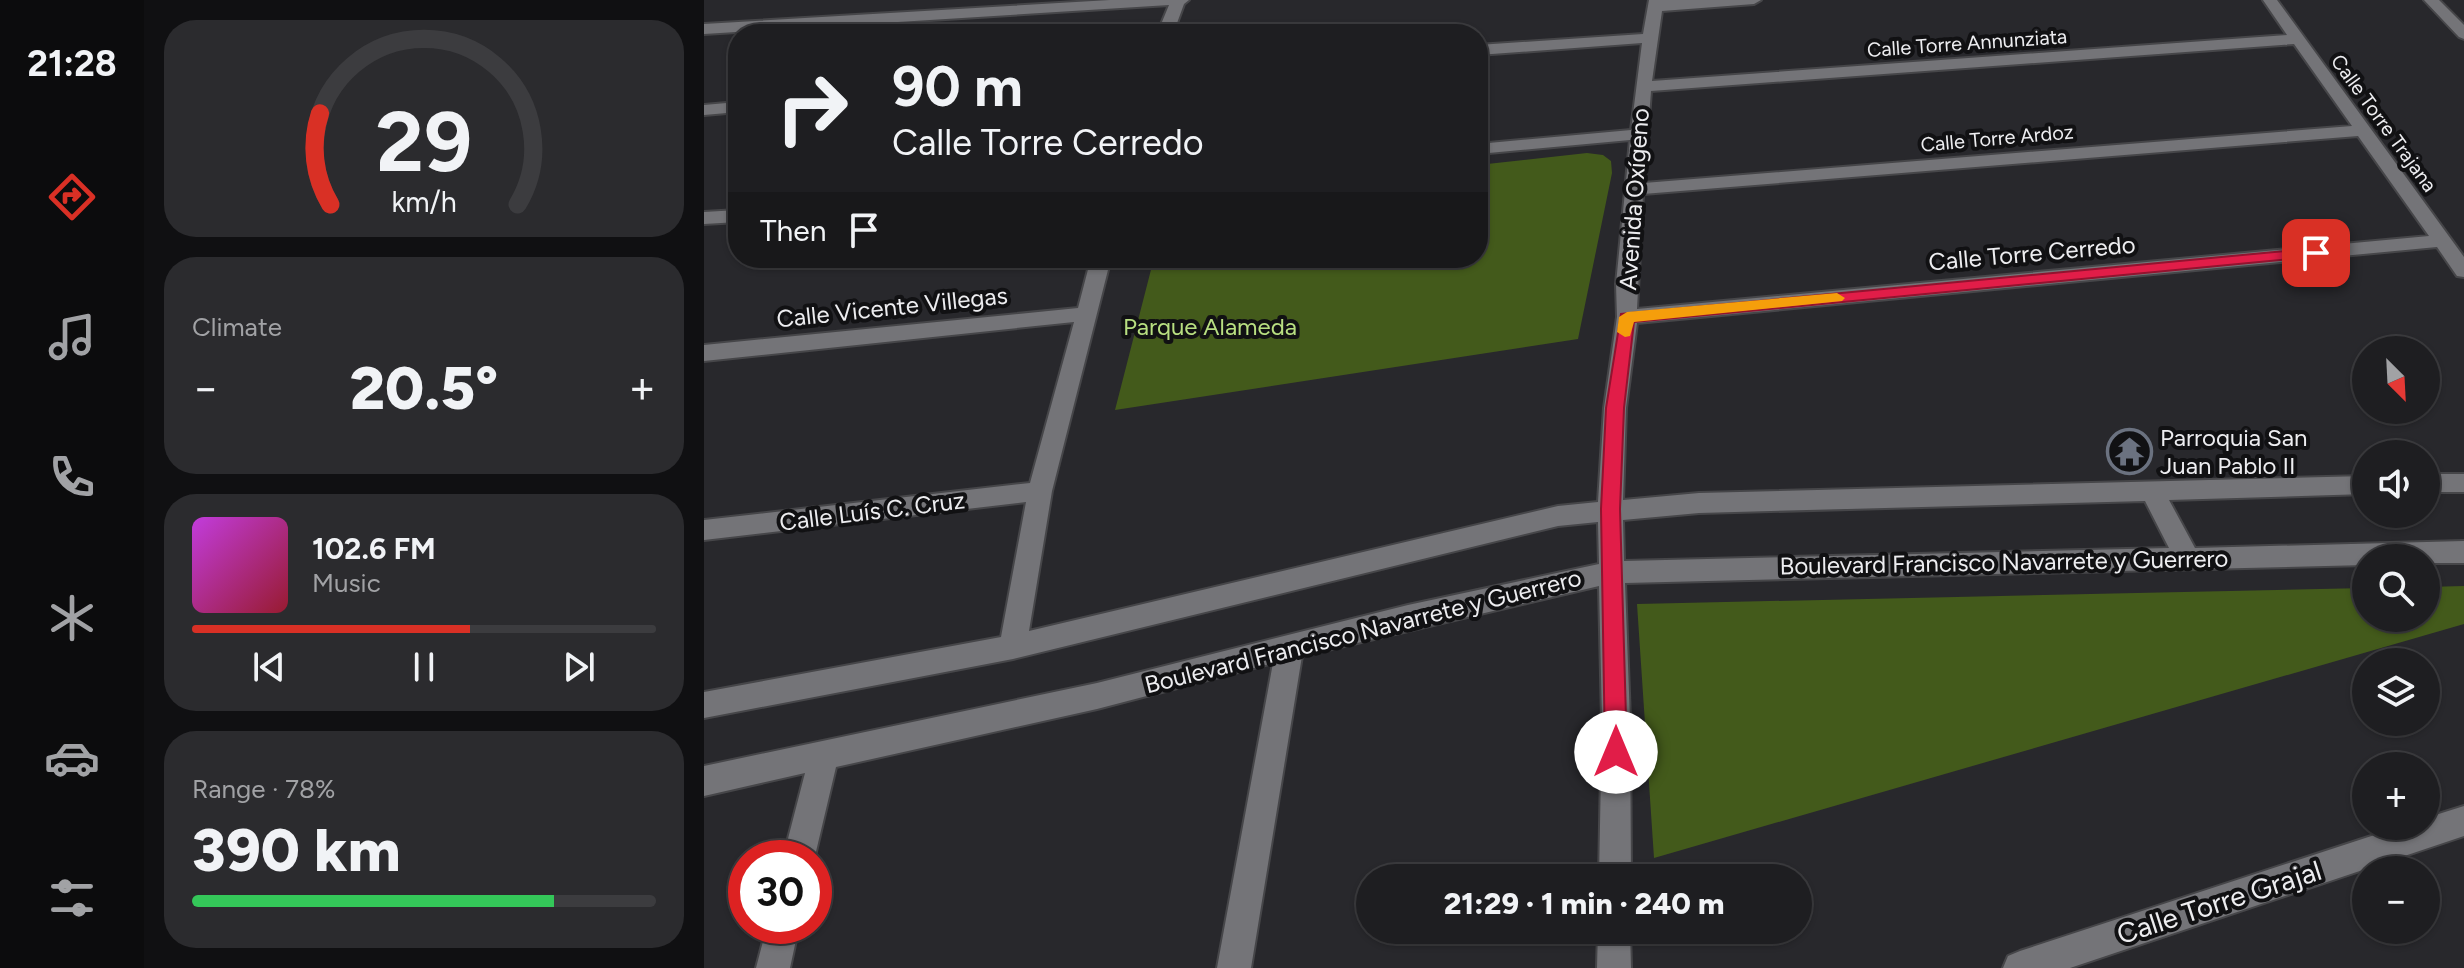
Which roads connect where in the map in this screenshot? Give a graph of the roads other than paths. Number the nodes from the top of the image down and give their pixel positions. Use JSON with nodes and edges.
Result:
{"nodes":[{"id":1,"x":1180,"y":0,"type":"edge"},
{"id":2,"x":1754,"y":0,"type":"edge"},
{"id":3,"x":2270,"y":0,"type":"edge"},
{"id":4,"x":2439,"y":2,"type":"edge"},
{"id":5,"x":1655,"y":4,"type":"edge"},
{"id":6,"x":786,"y":24,"type":"edge"},
{"id":7,"x":1169,"y":24,"type":"edge"},
{"id":8,"x":728,"y":28,"type":"edge"},
{"id":9,"x":704,"y":29,"type":"edge"},
{"id":10,"x":2464,"y":34,"type":"edge"},
{"id":11,"x":1650,"y":38,"type":"junction"},
{"id":12,"x":2295,"y":39,"type":"junction"},
{"id":13,"x":1488,"y":49,"type":"edge"},
{"id":14,"x":1643,"y":87,"type":"junction"},
{"id":15,"x":728,"y":108,"type":"edge"},
{"id":16,"x":704,"y":110,"type":"edge"},
{"id":17,"x":2365,"y":130,"type":"junction"},
{"id":18,"x":1639,"y":134,"type":"junction"},
{"id":19,"x":1488,"y":148,"type":"edge"},
{"id":20,"x":1633,"y":189,"type":"junction"},
{"id":21,"x":728,"y":217,"type":"edge"},
{"id":22,"x":704,"y":218,"type":"edge"},
{"id":23,"x":2441,"y":241,"type":"junction"},
{"id":24,"x":1098,"y":268,"type":"edge"},
{"id":25,"x":2464,"y":271,"type":"edge"},
{"id":26,"x":1086,"y":314,"type":"junction"},
{"id":27,"x":1627,"y":317,"type":"junction"},
{"id":28,"x":704,"y":353,"type":"edge"},
{"id":29,"x":2440,"y":483,"type":"edge"},
{"id":30,"x":2464,"y":483,"type":"edge"},
{"id":31,"x":2352,"y":485,"type":"edge"},
{"id":32,"x":2152,"y":490,"type":"junction"},
{"id":33,"x":1040,"y":491,"type":"junction"},
{"id":34,"x":1610,"y":509,"type":"junction"},
{"id":35,"x":704,"y":530,"type":"edge"},
{"id":36,"x":2464,"y":552,"type":"edge"},
{"id":37,"x":2187,"y":558,"type":"junction"},
{"id":38,"x":1611,"y":572,"type":"junction"},
{"id":39,"x":1013,"y":647,"type":"junction"},
{"id":40,"x":1290,"y":647,"type":"junction"},
{"id":41,"x":704,"y":705,"type":"edge"},
{"id":42,"x":824,"y":755,"type":"junction"},
{"id":43,"x":704,"y":781,"type":"edge"},
{"id":44,"x":2464,"y":821,"type":"edge"},
{"id":45,"x":803,"y":840,"type":"edge"},
{"id":46,"x":1615,"y":864,"type":"edge"},
{"id":47,"x":779,"y":944,"type":"edge"},
{"id":48,"x":1614,"y":944,"type":"edge"},
{"id":49,"x":773,"y":968,"type":"edge"},
{"id":50,"x":1234,"y":968,"type":"edge"},
{"id":51,"x":1614,"y":968,"type":"edge"},
{"id":52,"x":2020,"y":968,"type":"edge"}],
"edges":[{"from":1,"to":6,"type":"street"},
{"from":1,"to":7,"type":"street"},
{"from":2,"to":5,"type":"street"},
{"from":3,"to":12,"type":"street","name":"Calle Torre Trajana"},
{"from":4,"to":10,"type":"street"},
{"from":5,"to":11,"type":"street","name":"Avenida Oxígeno"},
{"from":8,"to":9,"type":"street"},
{"from":11,"to":13,"type":"street"},
{"from":11,"to":14,"type":"street","name":"Avenida Oxígeno"},
{"from":12,"to":14,"type":"street","name":"Calle Torre Annunziata"},
{"from":12,"to":17,"type":"street","name":"Calle Torre Trajana"},
{"from":14,"to":18,"type":"street","name":"Avenida Oxígeno"},
{"from":15,"to":16,"type":"street"},
{"from":17,"to":20,"type":"street","name":"Calle Torre Ardoz"},
{"from":17,"to":23,"type":"street","name":"Calle Torre Trajana"},
{"from":18,"to":19,"type":"street"},
{"from":18,"to":20,"type":"street","name":"Avenida Oxígeno"},
{"from":20,"to":27,"type":"street","name":"Avenida Oxígeno"},
{"from":21,"to":22,"type":"street"},
{"from":23,"to":25,"type":"street","name":"Calle Torre Trajana"},
{"from":23,"to":27,"type":"street","name":"Calle Torre Cerredo"},
{"from":24,"to":26,"type":"street"},
{"from":26,"to":28,"type":"street","name":"Calle Vicente Villegas"},
{"from":26,"to":33,"type":"street"},
{"from":27,"to":34,"type":"street","name":"Avenida Oxígeno"},
{"from":29,"to":30,"type":"street"},
{"from":31,"to":32,"type":"street"},
{"from":32,"to":34,"type":"street"},
{"from":32,"to":37,"type":"street"},
{"from":33,"to":35,"type":"street","name":"Calle Luís C. Cruz"},
{"from":33,"to":39,"type":"street"},
{"from":34,"to":38,"type":"street","name":"Avenida Oxígeno"},
{"from":34,"to":39,"type":"street"},
{"from":36,"to":37,"type":"street","name":"Boulevard Francisco Navarrete y Guerrero"},
{"from":37,"to":38,"type":"street","name":"Boulevard Francisco Navarrete y Guerrero"},
{"from":38,"to":40,"type":"street","name":"Boulevard Francisco Navarrete y Guerrero"},
{"from":38,"to":46,"type":"street","name":"Avenida Oxígeno"},
{"from":39,"to":41,"type":"street"},
{"from":40,"to":42,"type":"street","name":"Boulevard Francisco Navarrete y Guerrero"},
{"from":40,"to":50,"type":"street"},
{"from":42,"to":43,"type":"street","name":"Boulevard Francisco Navarrete y Guerrero"},
{"from":42,"to":45,"type":"street"},
{"from":44,"to":52,"type":"street","name":"Calle Torre Grajal"},
{"from":47,"to":49,"type":"street"},
{"from":48,"to":51,"type":"street"}]}
